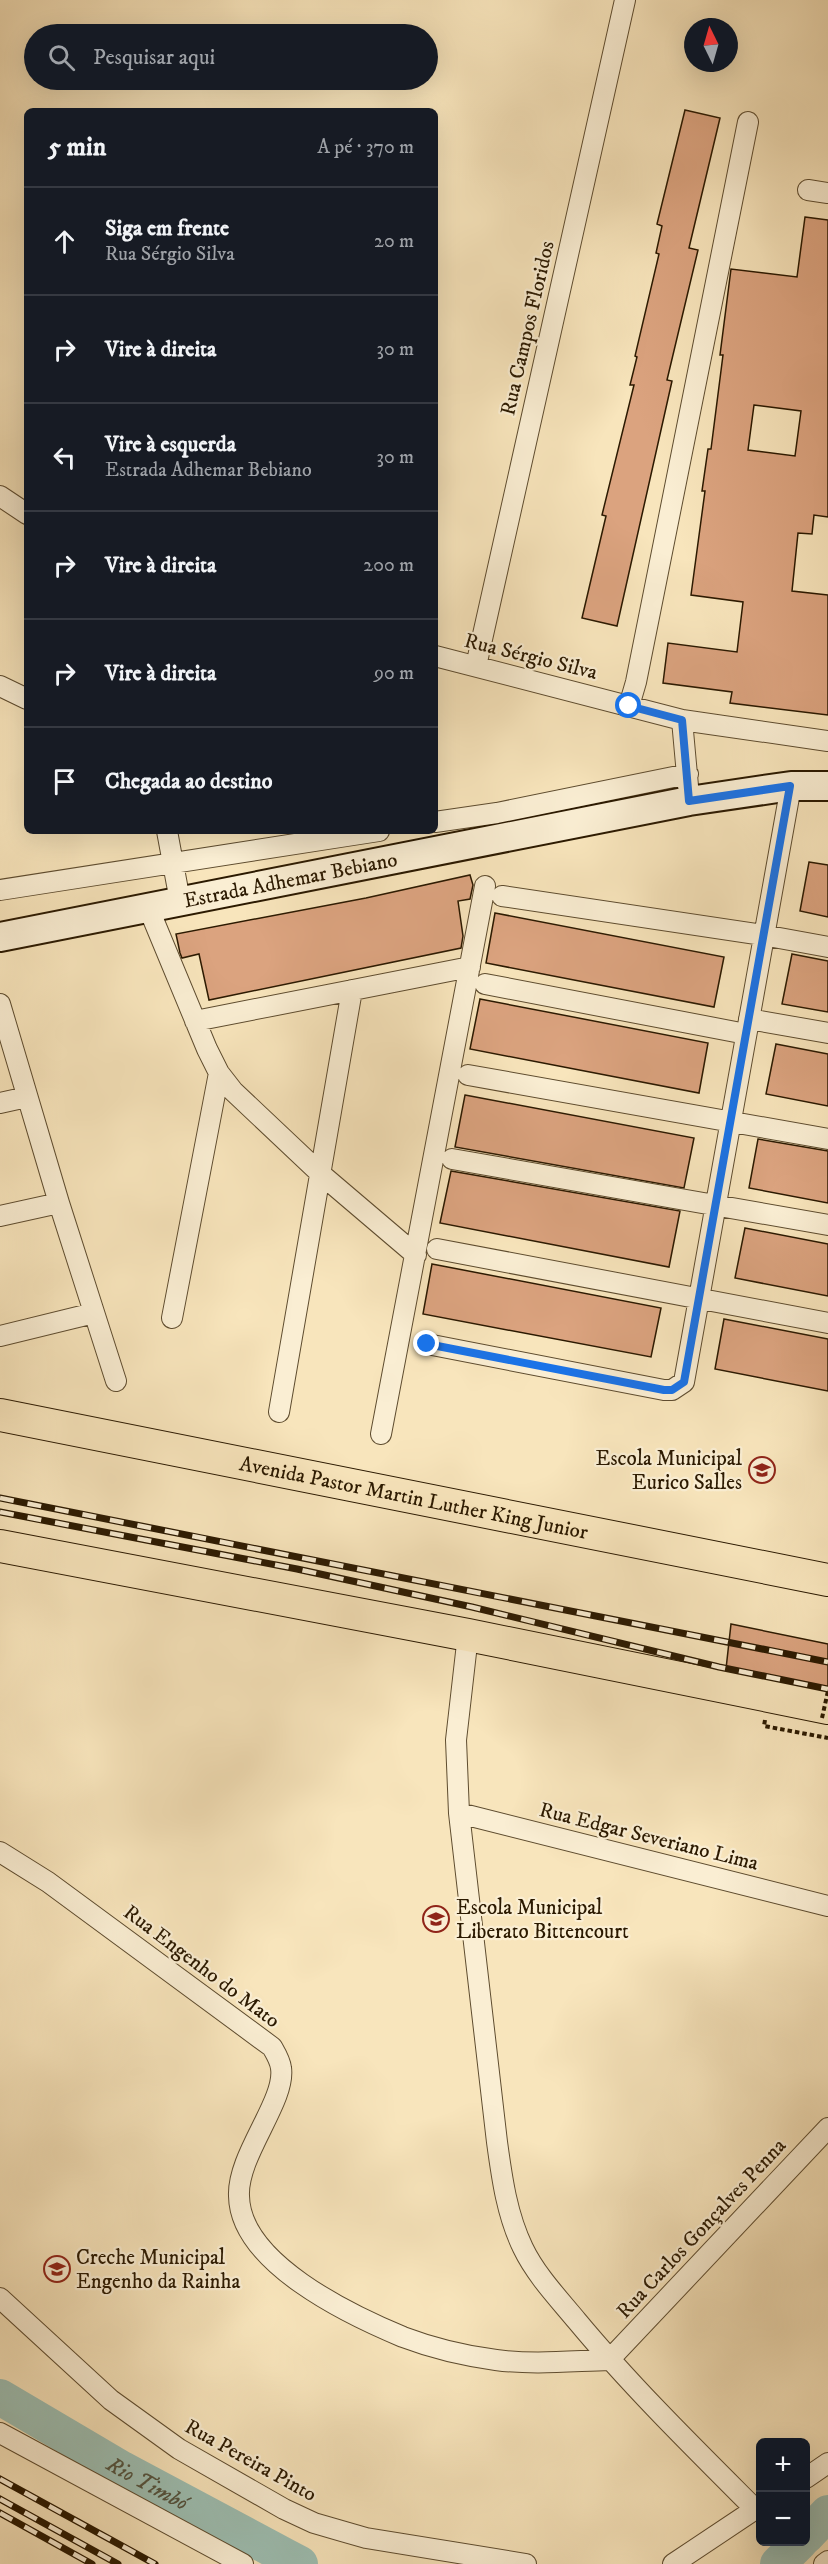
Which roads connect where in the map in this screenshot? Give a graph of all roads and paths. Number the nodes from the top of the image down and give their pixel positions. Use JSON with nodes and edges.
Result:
{"nodes":[{"id":1,"x":625,"y":0,"type":"edge"},
{"id":2,"x":748,"y":122,"type":"dead end"},
{"id":3,"x":807,"y":190,"type":"dead end"},
{"id":4,"x":828,"y":193,"type":"edge"},
{"id":5,"x":0,"y":496,"type":"edge"},
{"id":6,"x":24,"y":512,"type":"edge"},
{"id":7,"x":438,"y":657,"type":"edge"},
{"id":8,"x":476,"y":666,"type":"junction"},
{"id":9,"x":0,"y":686,"type":"edge"},
{"id":10,"x":24,"y":698,"type":"edge"},
{"id":11,"x":629,"y":706,"type":"junction"},
{"id":12,"x":682,"y":720,"type":"junction"},
{"id":13,"x":828,"y":741,"type":"edge"},
{"id":14,"x":790,"y":786,"type":"junction"},
{"id":15,"x":828,"y":786,"type":"edge"},
{"id":16,"x":688,"y":787,"type":"junction"},
{"id":17,"x":438,"y":822,"type":"edge"},
{"id":18,"x":167,"y":834,"type":"edge"},
{"id":19,"x":359,"y":834,"type":"edge"},
{"id":20,"x":172,"y":862,"type":"junction"},
{"id":21,"x":485,"y":886,"type":"dead end"},
{"id":22,"x":0,"y":890,"type":"edge"},
{"id":23,"x":502,"y":896,"type":"dead end"},
{"id":24,"x":180,"y":901,"type":"junction"},
{"id":25,"x":148,"y":907,"type":"junction"},
{"id":26,"x":763,"y":935,"type":"junction"},
{"id":27,"x":0,"y":937,"type":"edge"},
{"id":28,"x":828,"y":947,"type":"edge"},
{"id":29,"x":470,"y":967,"type":"junction"},
{"id":30,"x":484,"y":984,"type":"dead end"},
{"id":31,"x":352,"y":990,"type":"junction"},
{"id":32,"x":0,"y":1004,"type":"edge"},
{"id":33,"x":195,"y":1021,"type":"junction"},
{"id":34,"x":747,"y":1026,"type":"junction"},
{"id":35,"x":828,"y":1033,"type":"edge"},
{"id":36,"x":219,"y":1073,"type":"junction"},
{"id":37,"x":468,"y":1076,"type":"dead end"},
{"id":38,"x":27,"y":1097,"type":"junction"},
{"id":39,"x":0,"y":1103,"type":"edge"},
{"id":40,"x":731,"y":1122,"type":"junction"},
{"id":41,"x":828,"y":1139,"type":"edge"},
{"id":42,"x":452,"y":1159,"type":"dead end"},
{"id":43,"x":322,"y":1175,"type":"junction"},
{"id":44,"x":59,"y":1203,"type":"junction"},
{"id":45,"x":717,"y":1204,"type":"junction"},
{"id":46,"x":0,"y":1216,"type":"edge"},
{"id":47,"x":828,"y":1225,"type":"edge"},
{"id":48,"x":437,"y":1249,"type":"dead end"},
{"id":49,"x":416,"y":1255,"type":"junction"},
{"id":50,"x":700,"y":1300,"type":"junction"},
{"id":51,"x":94,"y":1313,"type":"junction"},
{"id":52,"x":172,"y":1318,"type":"dead end"},
{"id":53,"x":828,"y":1323,"type":"edge"},
{"id":54,"x":0,"y":1336,"type":"edge"},
{"id":55,"x":427,"y":1344,"type":"dead end"},
{"id":56,"x":116,"y":1381,"type":"dead end"},
{"id":57,"x":279,"y":1412,"type":"dead end"},
{"id":58,"x":0,"y":1415,"type":"edge"},
{"id":59,"x":381,"y":1434,"type":"dead end"},
{"id":60,"x":0,"y":1546,"type":"edge"},
{"id":61,"x":828,"y":1580,"type":"edge"},
{"id":62,"x":468,"y":1635,"type":"junction"},
{"id":63,"x":828,"y":1690,"type":"edge"},
{"id":64,"x":825,"y":1713,"type":"edge"},
{"id":65,"x":766,"y":1717,"type":"dead end"},
{"id":66,"x":828,"y":1738,"type":"edge"},
{"id":67,"x":459,"y":1813,"type":"junction"},
{"id":68,"x":0,"y":1852,"type":"edge"},
{"id":69,"x":828,"y":1906,"type":"edge"},
{"id":70,"x":828,"y":2128,"type":"edge"},
{"id":71,"x":0,"y":2298,"type":"edge"},
{"id":72,"x":609,"y":2360,"type":"junction"},
{"id":73,"x":0,"y":2433,"type":"edge"},
{"id":74,"x":828,"y":2463,"type":"edge"},
{"id":75,"x":810,"y":2475,"type":"edge"},
{"id":76,"x":756,"y":2506,"type":"edge"},
{"id":77,"x":756,"y":2509,"type":"edge"},
{"id":78,"x":828,"y":2561,"type":"edge"},
{"id":79,"x":243,"y":2564,"type":"edge"},
{"id":80,"x":526,"y":2564,"type":"edge"},
{"id":81,"x":673,"y":2564,"type":"edge"},
{"id":82,"x":824,"y":2564,"type":"edge"}],
"edges":[{"from":1,"to":8,"type":"street","name":"Rua Campos Floridos"},
{"from":2,"to":11,"type":"street"},
{"from":3,"to":4,"type":"street"},
{"from":5,"to":6,"type":"street"},
{"from":7,"to":8,"type":"street","name":"Rua Sérgio Silva"},
{"from":8,"to":11,"type":"street","name":"Rua Sérgio Silva"},
{"from":9,"to":10,"type":"street"},
{"from":11,"to":12,"type":"street","name":"Rua Sérgio Silva"},
{"from":12,"to":13,"type":"street","name":"Rua Sérgio Silva"},
{"from":12,"to":16,"type":"street"},
{"from":14,"to":15,"type":"main road","name":"Estrada Adhemar Bebiano"},
{"from":14,"to":16,"type":"main road","name":"Estrada Adhemar Bebiano"},
{"from":14,"to":26,"type":"street"},
{"from":16,"to":17,"type":"street","name":"Estrada Adhemar Bebiano"},
{"from":16,"to":24,"type":"main road","name":"Estrada Adhemar Bebiano"},
{"from":18,"to":20,"type":"street"},
{"from":19,"to":20,"type":"street","name":"Estrada Adhemar Bebiano"},
{"from":20,"to":22,"type":"street","name":"Estrada Adhemar Bebiano"},
{"from":20,"to":24,"type":"street"},
{"from":21,"to":29,"type":"street"},
{"from":23,"to":26,"type":"street"},
{"from":24,"to":25,"type":"main road","name":"Estrada Adhemar Bebiano"},
{"from":25,"to":27,"type":"main road","name":"Estrada Adhemar Bebiano"},
{"from":25,"to":33,"type":"street"},
{"from":26,"to":28,"type":"street"},
{"from":26,"to":34,"type":"street"},
{"from":29,"to":31,"type":"street"},
{"from":29,"to":49,"type":"street"},
{"from":30,"to":34,"type":"street"},
{"from":31,"to":33,"type":"street"},
{"from":31,"to":43,"type":"street"},
{"from":32,"to":38,"type":"street"},
{"from":33,"to":36,"type":"street"},
{"from":34,"to":35,"type":"street"},
{"from":34,"to":40,"type":"street"},
{"from":36,"to":43,"type":"street"},
{"from":36,"to":52,"type":"street"},
{"from":37,"to":40,"type":"street"},
{"from":38,"to":39,"type":"street"},
{"from":38,"to":44,"type":"street"},
{"from":40,"to":41,"type":"street"},
{"from":40,"to":45,"type":"street"},
{"from":42,"to":45,"type":"street"},
{"from":43,"to":49,"type":"street"},
{"from":43,"to":57,"type":"street"},
{"from":44,"to":46,"type":"street"},
{"from":44,"to":51,"type":"street"},
{"from":45,"to":47,"type":"street"},
{"from":45,"to":50,"type":"street"},
{"from":48,"to":50,"type":"street"},
{"from":49,"to":59,"type":"street"},
{"from":50,"to":53,"type":"street"},
{"from":50,"to":55,"type":"street"},
{"from":51,"to":54,"type":"street"},
{"from":51,"to":56,"type":"street"},
{"from":58,"to":61,"type":"main road","name":"Avenida Pastor Martin Luther King Junior"},
{"from":60,"to":62,"type":"main road"},
{"from":62,"to":64,"type":"main road"},
{"from":62,"to":67,"type":"street"},
{"from":63,"to":64,"type":"path","bridge":true},
{"from":65,"to":66,"type":"path"},
{"from":67,"to":69,"type":"street","name":"Rua Edgar Severiano Lima"},
{"from":67,"to":72,"type":"street"},
{"from":68,"to":72,"type":"street","name":"Rua Engenho do Mato"},
{"from":70,"to":72,"type":"street","name":"Rua Carlos Gonçalves Penna"},
{"from":71,"to":80,"type":"street","name":"Rua Pereira Pinto"},
{"from":72,"to":76,"type":"street"},
{"from":73,"to":79,"type":"street"},
{"from":74,"to":75,"type":"street"},
{"from":77,"to":81,"type":"street"},
{"from":78,"to":82,"type":"street"}]}
